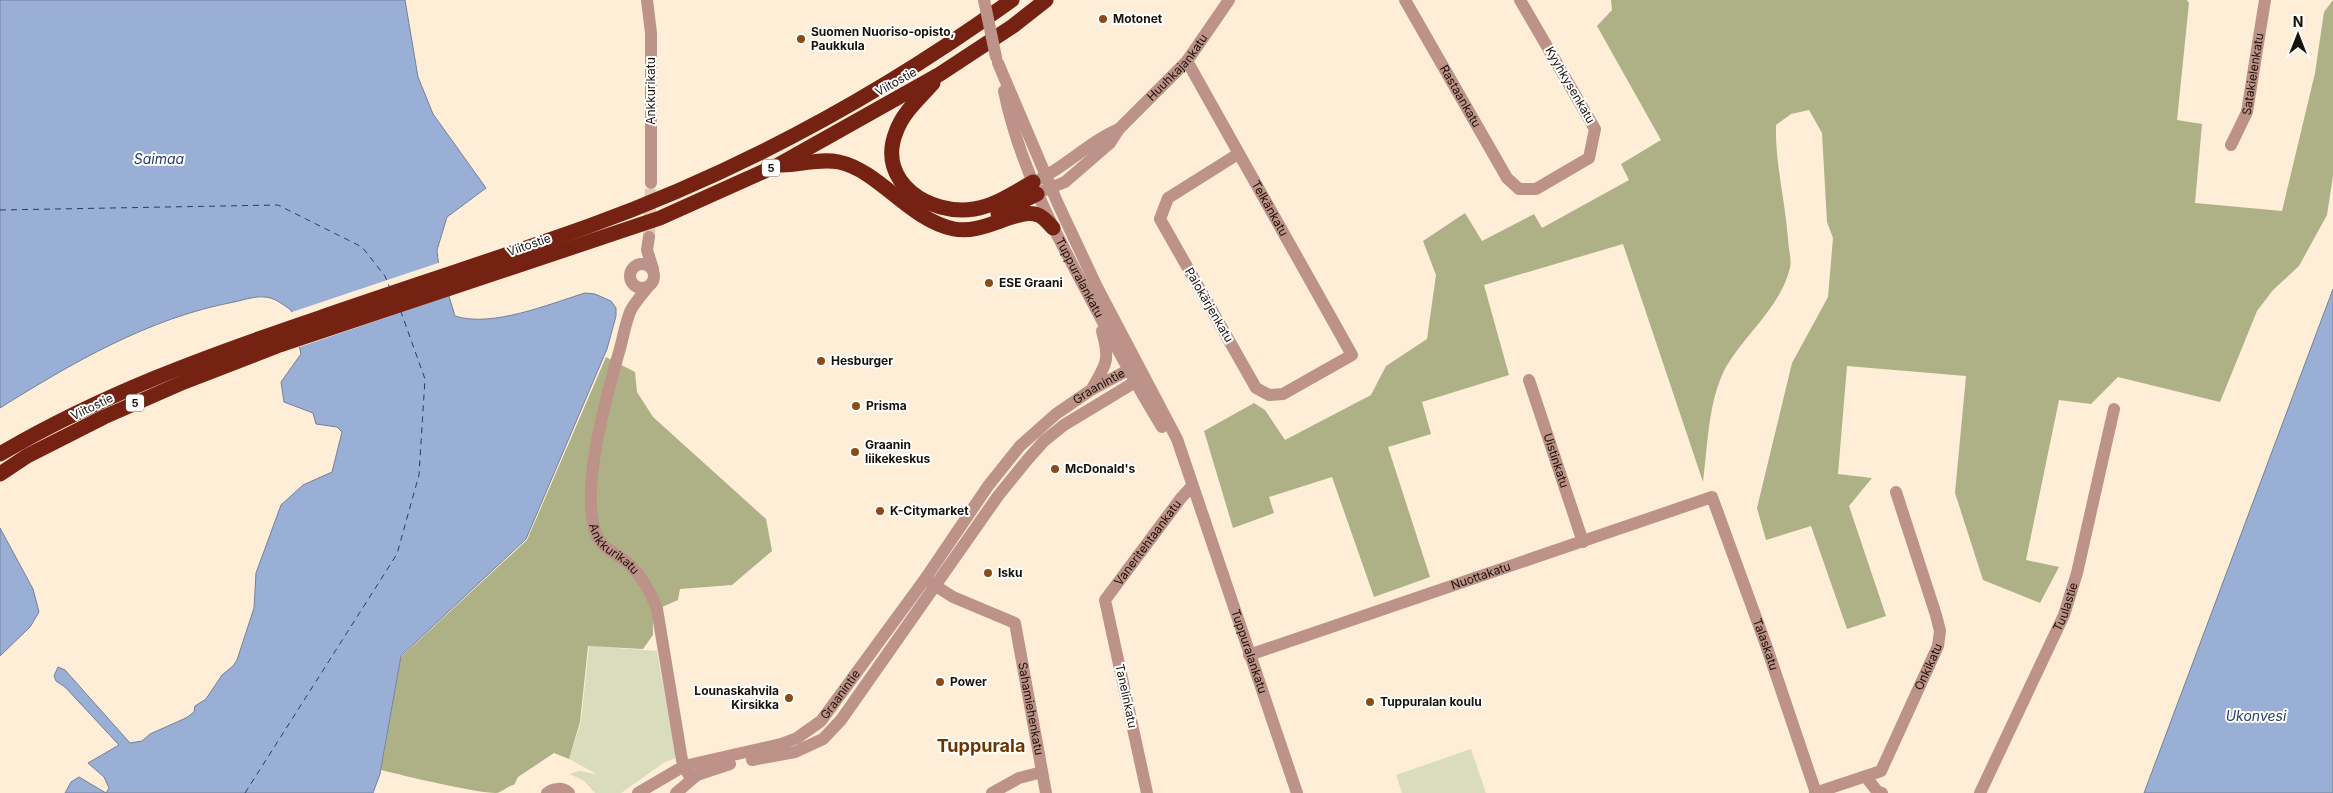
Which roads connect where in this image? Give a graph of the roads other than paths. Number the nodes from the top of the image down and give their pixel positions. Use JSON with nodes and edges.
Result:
{"nodes":[{"id":1,"x":647,"y":0,"type":"edge"},
{"id":2,"x":984,"y":0,"type":"edge"},
{"id":3,"x":1012,"y":0,"type":"edge"},
{"id":4,"x":1046,"y":0,"type":"edge"},
{"id":5,"x":1229,"y":0,"type":"edge"},
{"id":6,"x":1405,"y":0,"type":"edge"},
{"id":7,"x":1520,"y":0,"type":"edge"},
{"id":8,"x":2265,"y":0,"type":"edge"},
{"id":9,"x":1187,"y":62,"type":"junction"},
{"id":10,"x":940,"y":74,"type":"junction"},
{"id":11,"x":2231,"y":145,"type":"dead end"},
{"id":12,"x":1238,"y":154,"type":"junction"},
{"id":13,"x":778,"y":165,"type":"junction"},
{"id":14,"x":651,"y":183,"type":"tunnel mouth"},
{"id":15,"x":1042,"y":185,"type":"junction"},
{"id":16,"x":1519,"y":189,"type":"joint"},
{"id":17,"x":910,"y":208,"type":"junction"},
{"id":18,"x":1053,"y":228,"type":"junction"},
{"id":19,"x":649,"y":237,"type":"tunnel mouth"},
{"id":20,"x":647,"y":250,"type":"junction"},
{"id":21,"x":635,"y":266,"type":"junction"},
{"id":22,"x":652,"y":269,"type":"junction"},
{"id":23,"x":468,"y":274,"type":"junction"},
{"id":24,"x":630,"y":280,"type":"junction"},
{"id":25,"x":648,"y":287,"type":"junction"},
{"id":26,"x":1095,"y":308,"type":"junction"},
{"id":27,"x":630,"y":311,"type":"junction"},
{"id":28,"x":275,"y":340,"type":"junction"},
{"id":29,"x":1352,"y":355,"type":"joint"},
{"id":30,"x":1134,"y":374,"type":"junction"},
{"id":31,"x":1529,"y":380,"type":"dead end"},
{"id":32,"x":1091,"y":390,"type":"junction"},
{"id":33,"x":2114,"y":408,"type":"dead end"},
{"id":34,"x":0,"y":454,"type":"edge"},
{"id":35,"x":0,"y":474,"type":"edge"},
{"id":36,"x":1191,"y":484,"type":"junction"},
{"id":37,"x":1896,"y":492,"type":"dead end"},
{"id":38,"x":1712,"y":497,"type":"joint"},
{"id":39,"x":1583,"y":542,"type":"junction"},
{"id":40,"x":929,"y":582,"type":"junction"},
{"id":41,"x":1105,"y":600,"type":"joint"},
{"id":42,"x":1249,"y":655,"type":"junction"},
{"id":43,"x":684,"y":766,"type":"junction"},
{"id":44,"x":1042,"y":772,"type":"junction"},
{"id":45,"x":1866,"y":777,"type":"junction"},
{"id":46,"x":691,"y":779,"type":"junction"},
{"id":47,"x":547,"y":793,"type":"edge"},
{"id":48,"x":569,"y":793,"type":"edge"},
{"id":49,"x":638,"y":793,"type":"edge"},
{"id":50,"x":676,"y":793,"type":"edge"},
{"id":51,"x":992,"y":793,"type":"edge"},
{"id":52,"x":1046,"y":793,"type":"edge"},
{"id":53,"x":1147,"y":793,"type":"edge"},
{"id":54,"x":1297,"y":793,"type":"edge"},
{"id":55,"x":1816,"y":793,"type":"edge"},
{"id":56,"x":1882,"y":793,"type":"edge"},
{"id":57,"x":1980,"y":793,"type":"edge"}],
"edges":[{"from":1,"to":14,"type":"street","name":"Ankkurikatu"},
{"from":2,"to":15,"type":"street","name":"Tuppuralankatu","bridge":true},
{"from":3,"to":23,"type":"highway","name":"Viitostie","number":"5"},
{"from":4,"to":10,"type":"highway","name":"Viitostie","number":"5"},
{"from":5,"to":9,"type":"street","name":"Huuhkajankatu"},
{"from":6,"to":16,"type":"street","name":"Rastaankatu"},
{"from":7,"to":16,"type":"street","name":"Kyyhkysenkatu"},
{"from":8,"to":11,"type":"street","name":"Satakielenkatu"},
{"from":9,"to":12,"type":"street","name":"Telkänkatu"},
{"from":9,"to":15,"type":"street","name":"Huuhkajankatu"},
{"from":10,"to":13,"type":"highway","name":"Viitostie","number":"5"},
{"from":10,"to":15,"type":"highway"},
{"from":12,"to":29,"type":"street","name":"Telkänkatu"},
{"from":12,"to":29,"type":"street","name":"Palokärjenkatu"},
{"from":13,"to":17,"type":"highway"},
{"from":13,"to":23,"type":"highway","name":"Viitostie","number":"5"},
{"from":15,"to":17,"type":"highway"},
{"from":15,"to":18,"type":"street","name":"Tuppuralankatu"},
{"from":15,"to":30,"type":"street","name":"Tuppuralankatu"},
{"from":17,"to":18,"type":"highway"},
{"from":18,"to":26,"type":"street","name":"Tuppuralankatu"},
{"from":19,"to":20,"type":"street"},
{"from":20,"to":21,"type":"street"},
{"from":20,"to":22,"type":"street"},
{"from":21,"to":22,"type":"street"},
{"from":21,"to":24,"type":"street"},
{"from":22,"to":25,"type":"street"},
{"from":23,"to":28,"type":"highway","name":"Viitostie","number":"5"},
{"from":24,"to":25,"type":"street"},
{"from":24,"to":27,"type":"street","name":"Ankkurikatu"},
{"from":25,"to":27,"type":"street","name":"Ankkurikatu"},
{"from":26,"to":30,"type":"street","name":"Tuppuralankatu"},
{"from":26,"to":32,"type":"street"},
{"from":27,"to":43,"type":"street","name":"Ankkurikatu"},
{"from":28,"to":34,"type":"highway","name":"Viitostie","number":"5"},
{"from":28,"to":35,"type":"highway","name":"Viitostie","number":"5"},
{"from":30,"to":32,"type":"street","name":"Graanintie"},
{"from":30,"to":36,"type":"street","name":"Tuppuralankatu"},
{"from":30,"to":40,"type":"street","name":"Graanintie"},
{"from":31,"to":39,"type":"street","name":"Uistinkatu"},
{"from":32,"to":40,"type":"street","name":"Graanintie"},
{"from":33,"to":57,"type":"street","name":"Tuulastie"},
{"from":36,"to":41,"type":"street","name":"Vaneritehtaankatu"},
{"from":36,"to":42,"type":"street","name":"Tuppuralankatu"},
{"from":37,"to":45,"type":"street","name":"Onkikatu"},
{"from":38,"to":39,"type":"street","name":"Nuottakatu"},
{"from":38,"to":55,"type":"street","name":"Talaskatu"},
{"from":39,"to":42,"type":"street","name":"Nuottakatu"},
{"from":40,"to":43,"type":"street","name":"Graanintie"},
{"from":40,"to":44,"type":"street","name":"Sahamiehenkatu"},
{"from":40,"to":46,"type":"street","name":"Graanintie"},
{"from":41,"to":53,"type":"street","name":"Tanelinkatu"},
{"from":42,"to":54,"type":"street","name":"Tuppuralankatu"},
{"from":43,"to":46,"type":"street","name":"Ankkurikatu"},
{"from":43,"to":49,"type":"street","name":"Graanintie"},
{"from":44,"to":51,"type":"street"},
{"from":44,"to":52,"type":"street","name":"Sahamiehenkatu"},
{"from":45,"to":55,"type":"street","name":"Onkikatu"},
{"from":45,"to":56,"type":"street"},
{"from":46,"to":50,"type":"street","name":"Graanintie"},
{"from":47,"to":48,"type":"street"}]}
